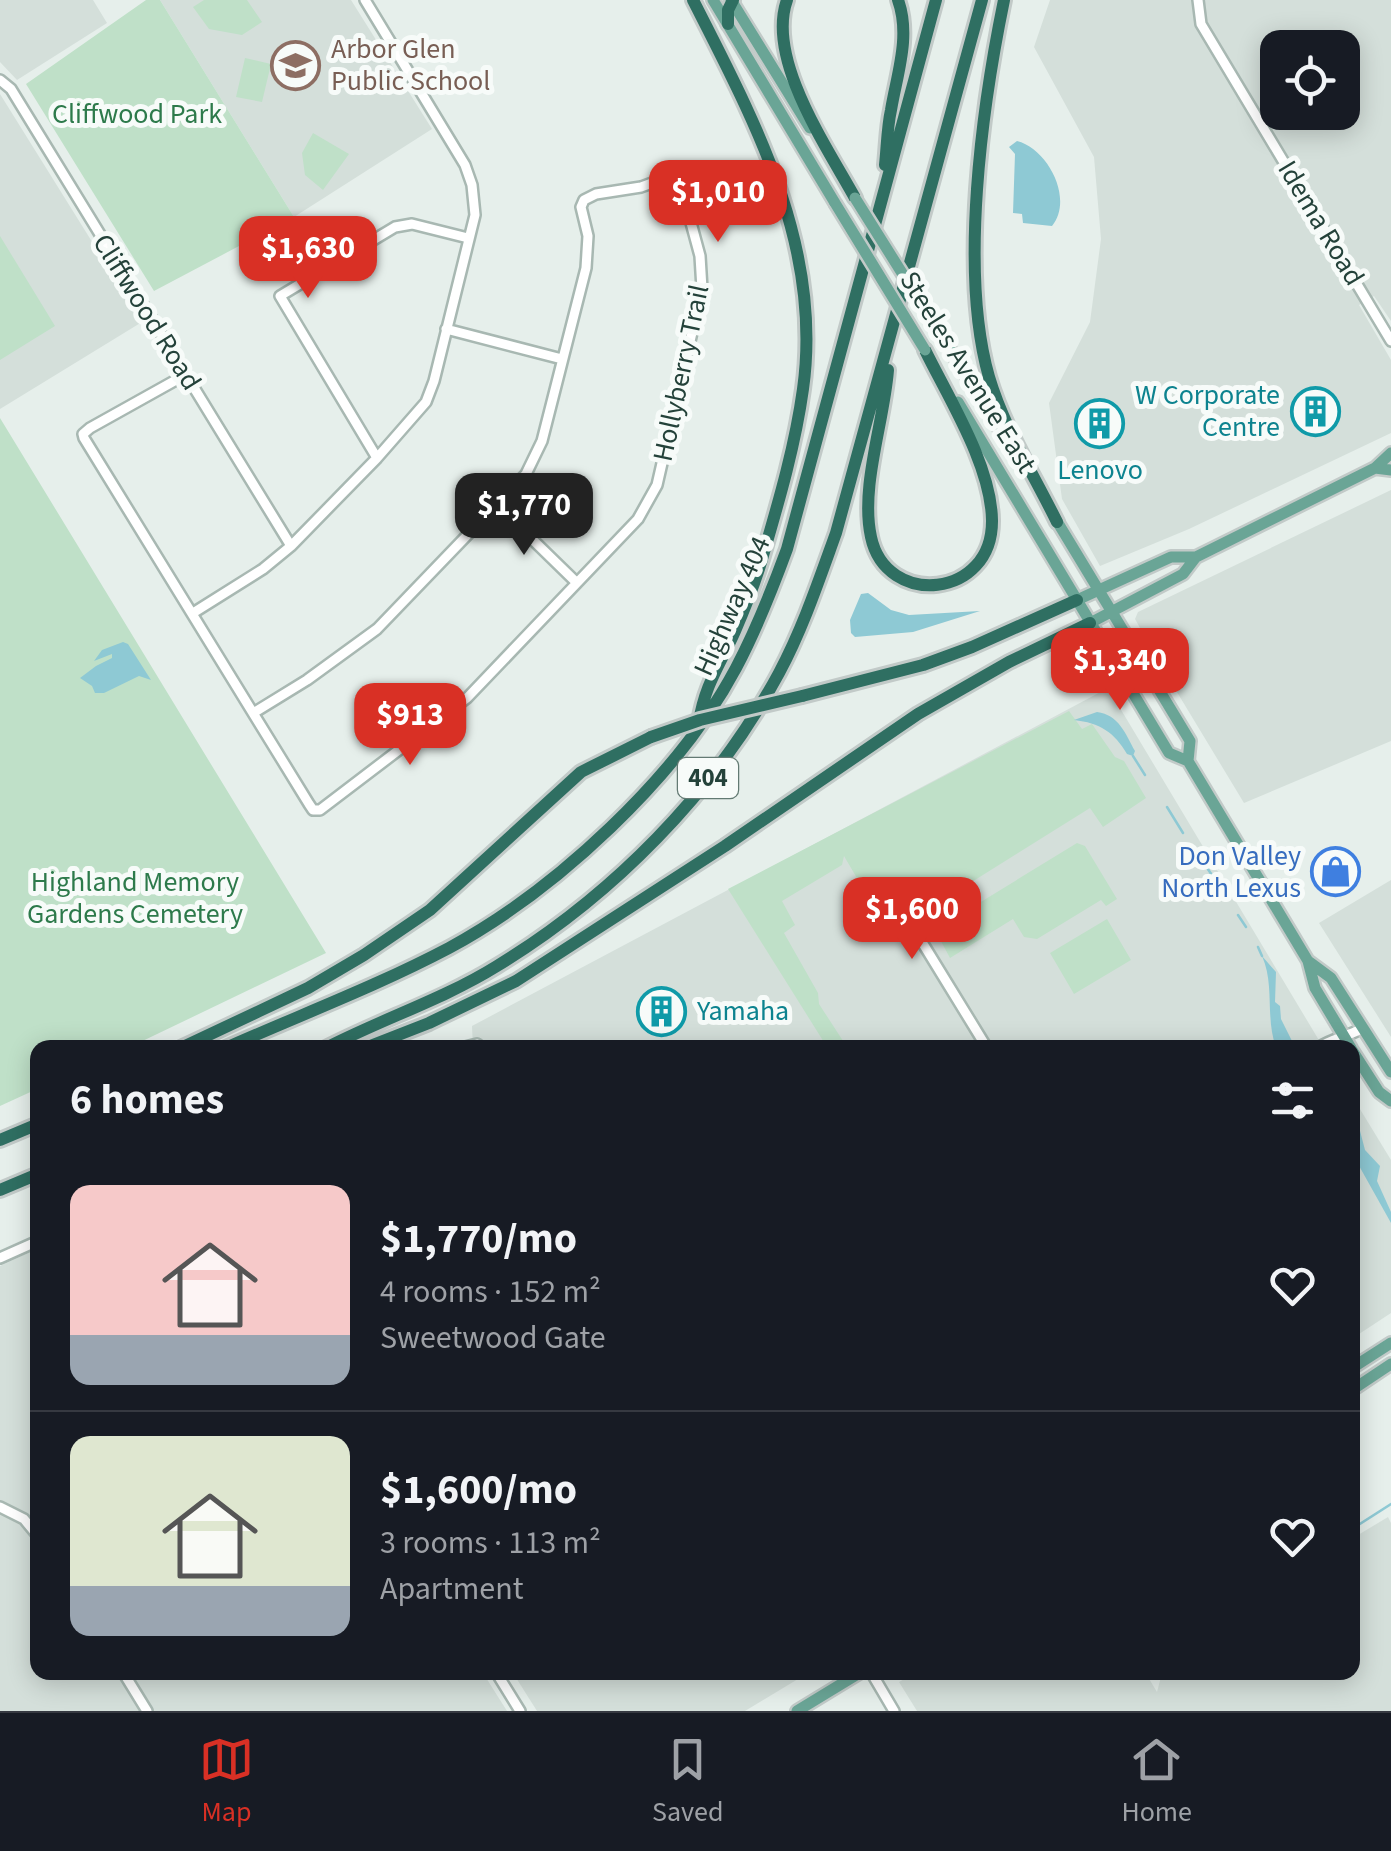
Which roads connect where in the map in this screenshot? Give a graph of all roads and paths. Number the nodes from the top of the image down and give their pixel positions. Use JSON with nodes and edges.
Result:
{"nodes":[{"id":1,"x":365,"y":0,"type":"edge"},
{"id":2,"x":693,"y":0,"type":"edge"},
{"id":3,"x":714,"y":0,"type":"edge"},
{"id":4,"x":732,"y":0,"type":"edge"},
{"id":5,"x":787,"y":0,"type":"edge"},
{"id":6,"x":898,"y":0,"type":"edge"},
{"id":7,"x":936,"y":0,"type":"edge"},
{"id":8,"x":982,"y":0,"type":"edge"},
{"id":9,"x":1004,"y":0,"type":"edge"},
{"id":10,"x":1198,"y":0,"type":"edge"},
{"id":11,"x":728,"y":24,"type":"junction"},
{"id":12,"x":0,"y":80,"type":"edge"},
{"id":13,"x":855,"y":198,"type":"junction"},
{"id":14,"x":882,"y":203,"type":"junction"},
{"id":15,"x":468,"y":238,"type":"junction"},
{"id":16,"x":446,"y":329,"type":"junction"},
{"id":17,"x":1391,"y":341,"type":"edge"},
{"id":18,"x":889,"y":345,"type":"junction"},
{"id":19,"x":925,"y":350,"type":"junction"},
{"id":20,"x":562,"y":360,"type":"junction"},
{"id":21,"x":186,"y":375,"type":"junction"},
{"id":22,"x":1391,"y":453,"type":"edge"},
{"id":23,"x":377,"y":458,"type":"junction"},
{"id":24,"x":1374,"y":468,"type":"junction"},
{"id":25,"x":1391,"y":470,"type":"edge"},
{"id":26,"x":498,"y":506,"type":"junction"},
{"id":27,"x":1057,"y":522,"type":"junction"},
{"id":28,"x":291,"y":546,"type":"junction"},
{"id":29,"x":1196,"y":557,"type":"junction"},
{"id":30,"x":576,"y":582,"type":"junction"},
{"id":31,"x":1098,"y":590,"type":"junction"},
{"id":32,"x":1077,"y":600,"type":"junction"},
{"id":33,"x":1112,"y":612,"type":"junction"},
{"id":34,"x":193,"y":613,"type":"junction"},
{"id":35,"x":1090,"y":623,"type":"junction"},
{"id":36,"x":255,"y":712,"type":"junction"},
{"id":37,"x":699,"y":723,"type":"junction"},
{"id":38,"x":1188,"y":762,"type":"junction"},
{"id":39,"x":914,"y":929,"type":"dead end"},
{"id":40,"x":1308,"y":961,"type":"junction"},
{"id":41,"x":1363,"y":1028,"type":"junction"},
{"id":42,"x":199,"y":1040,"type":"edge"},
{"id":43,"x":244,"y":1040,"type":"edge"},
{"id":44,"x":343,"y":1040,"type":"edge"},
{"id":45,"x":386,"y":1040,"type":"edge"},
{"id":46,"x":982,"y":1040,"type":"edge"},
{"id":47,"x":1344,"y":1040,"type":"edge"},
{"id":48,"x":1352,"y":1040,"type":"edge"},
{"id":49,"x":1360,"y":1065,"type":"edge"},
{"id":50,"x":1391,"y":1072,"type":"edge"},
{"id":51,"x":1391,"y":1101,"type":"edge"},
{"id":52,"x":30,"y":1127,"type":"edge"},
{"id":53,"x":0,"y":1140,"type":"edge"},
{"id":54,"x":30,"y":1177,"type":"edge"},
{"id":55,"x":0,"y":1190,"type":"edge"},
{"id":56,"x":30,"y":1245,"type":"edge"},
{"id":57,"x":0,"y":1258,"type":"edge"},
{"id":58,"x":1391,"y":1343,"type":"edge"},
{"id":59,"x":1360,"y":1363,"type":"edge"},
{"id":60,"x":1391,"y":1364,"type":"edge"},
{"id":61,"x":1360,"y":1385,"type":"edge"},
{"id":62,"x":0,"y":1507,"type":"edge"},
{"id":63,"x":30,"y":1526,"type":"edge"},
{"id":64,"x":128,"y":1680,"type":"edge"},
{"id":65,"x":501,"y":1680,"type":"edge"},
{"id":66,"x":848,"y":1680,"type":"edge"},
{"id":67,"x":875,"y":1680,"type":"edge"},
{"id":68,"x":147,"y":1711,"type":"edge"},
{"id":69,"x":520,"y":1711,"type":"edge"},
{"id":70,"x":796,"y":1711,"type":"edge"},
{"id":71,"x":894,"y":1711,"type":"edge"}],
"edges":[{"from":1,"to":15,"type":"street"},
{"from":2,"to":37,"type":"highway"},
{"from":3,"to":11,"type":"main road","name":"Steeles Avenue East"},
{"from":4,"to":11,"type":"highway"},
{"from":4,"to":13,"type":"main road","name":"Steeles Avenue East"},
{"from":5,"to":13,"type":"highway"},
{"from":6,"to":14,"type":"highway"},
{"from":7,"to":14,"type":"highway","name":"Highway 404","number":"404"},
{"from":8,"to":18,"type":"highway","number":"404"},
{"from":9,"to":27,"type":"highway"},
{"from":10,"to":17,"type":"street","name":"Idema Road"},
{"from":11,"to":19,"type":"main road","name":"Steeles Avenue East","bridge":true},
{"from":12,"to":21,"type":"street","name":"Cliffwood Road"},
{"from":13,"to":27,"type":"main road","name":"Steeles Avenue East","bridge":true},
{"from":14,"to":37,"type":"highway","name":"Highway 404","number":"404"},
{"from":15,"to":16,"type":"street"},
{"from":15,"to":23,"type":"street"},
{"from":16,"to":20,"type":"street"},
{"from":16,"to":23,"type":"street"},
{"from":18,"to":19,"type":"highway"},
{"from":18,"to":44,"type":"highway","number":"404"},
{"from":19,"to":32,"type":"main road","name":"Steeles Avenue East"},
{"from":20,"to":26,"type":"street","name":"Hollyberry Trail"},
{"from":20,"to":30,"type":"street","name":"Hollyberry Trail"},
{"from":21,"to":28,"type":"street","name":"Cliffwood Road"},
{"from":21,"to":34,"type":"street","name":"Hollyberry Trail"},
{"from":22,"to":24,"type":"main road"},
{"from":23,"to":28,"type":"street"},
{"from":24,"to":25,"type":"main road"},
{"from":24,"to":29,"type":"main road"},
{"from":26,"to":30,"type":"street"},
{"from":26,"to":36,"type":"street","name":"Hollyberry Trail"},
{"from":27,"to":31,"type":"main road","name":"Steeles Avenue East"},
{"from":28,"to":34,"type":"street"},
{"from":29,"to":31,"type":"main road"},
{"from":29,"to":33,"type":"main road"},
{"from":30,"to":36,"type":"street","name":"Hollyberry Trail"},
{"from":31,"to":32,"type":"main road"},
{"from":31,"to":33,"type":"main road","name":"Steeles Avenue East"},
{"from":32,"to":35,"type":"main road","name":"Steeles Avenue East"},
{"from":32,"to":42,"type":"highway","bridge":true},
{"from":33,"to":35,"type":"main road"},
{"from":33,"to":38,"type":"main road","name":"Steeles Avenue East"},
{"from":34,"to":36,"type":"street","name":"Hollyberry Trail"},
{"from":35,"to":38,"type":"main road","name":"Steeles Avenue East"},
{"from":35,"to":45,"type":"highway"},
{"from":37,"to":43,"type":"highway","name":"Highway 404","number":"404"},
{"from":38,"to":40,"type":"main road","name":"Steeles Avenue East"},
{"from":39,"to":46,"type":"street"},
{"from":40,"to":41,"type":"main road","name":"Steeles Avenue East"},
{"from":40,"to":47,"type":"main road","name":"Steeles Avenue East"},
{"from":41,"to":48,"type":"street"},
{"from":41,"to":50,"type":"main road","name":"Steeles Avenue East"},
{"from":49,"to":51,"type":"main road","name":"Steeles Avenue East"},
{"from":52,"to":53,"type":"highway"},
{"from":54,"to":55,"type":"highway"},
{"from":56,"to":57,"type":"street"},
{"from":58,"to":59,"type":"main road"},
{"from":60,"to":61,"type":"main road"},
{"from":62,"to":63,"type":"street"},
{"from":64,"to":68,"type":"street"},
{"from":65,"to":69,"type":"street"},
{"from":66,"to":70,"type":"main road"},
{"from":67,"to":71,"type":"street"}]}
